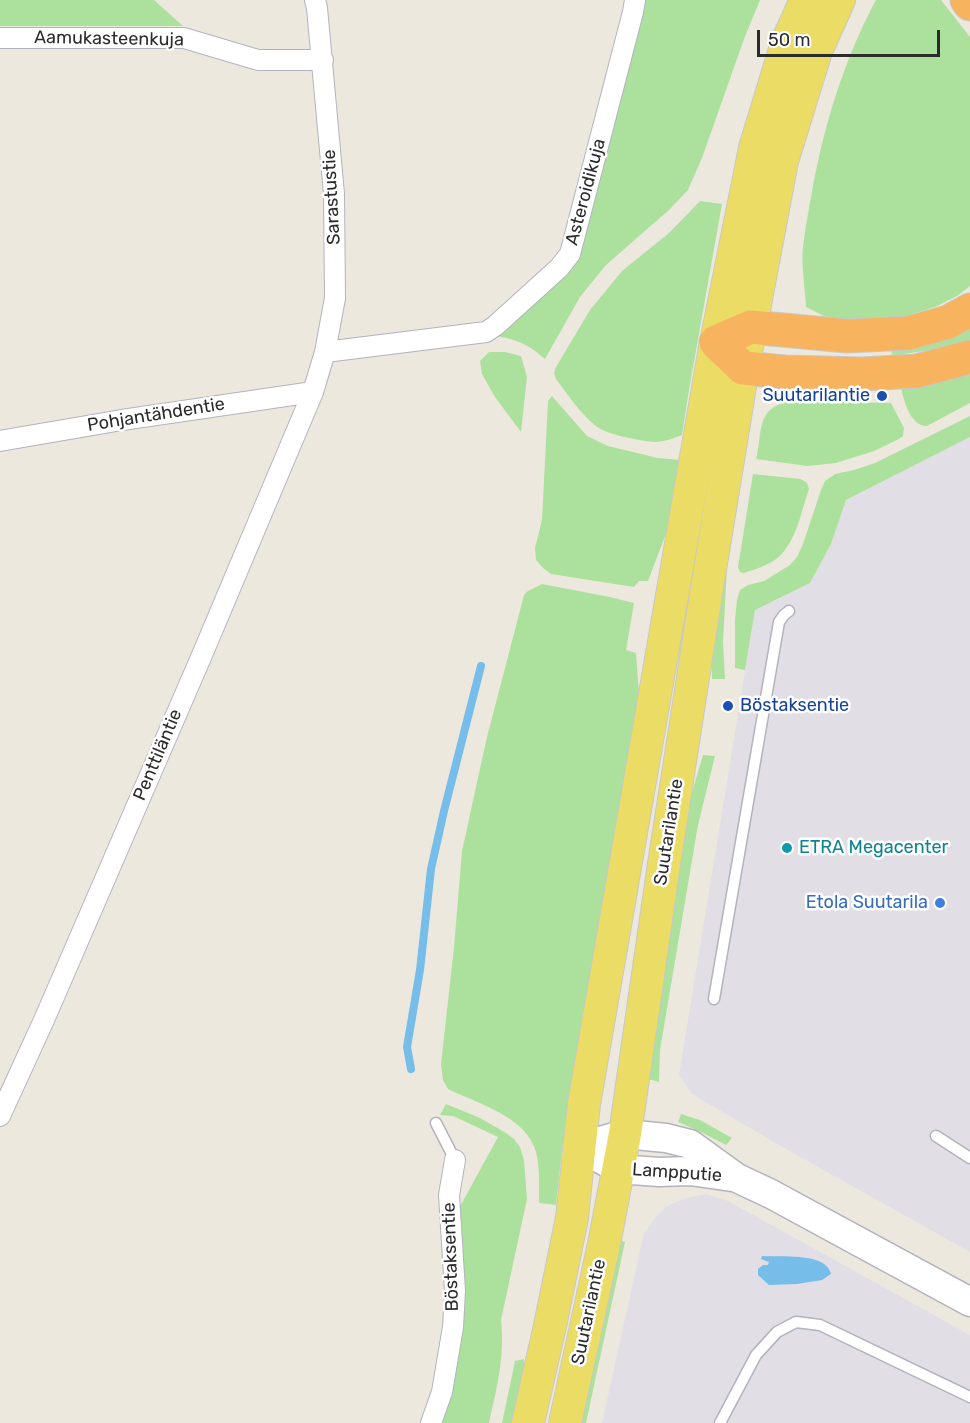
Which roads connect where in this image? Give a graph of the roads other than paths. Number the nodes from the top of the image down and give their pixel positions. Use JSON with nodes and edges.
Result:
{"nodes":[{"id":1,"x":315,"y":0,"type":"edge"},
{"id":2,"x":635,"y":0,"type":"edge"},
{"id":3,"x":806,"y":0,"type":"edge"},
{"id":4,"x":839,"y":0,"type":"edge"},
{"id":5,"x":967,"y":0,"type":"edge"},
{"id":6,"x":970,"y":4,"type":"edge"},
{"id":7,"x":0,"y":38,"type":"edge"},
{"id":8,"x":323,"y":60,"type":"junction"},
{"id":9,"x":970,"y":310,"type":"edge"},
{"id":10,"x":751,"y":327,"type":"junction"},
{"id":11,"x":716,"y":342,"type":"junction"},
{"id":12,"x":325,"y":352,"type":"junction"},
{"id":13,"x":970,"y":357,"type":"edge"},
{"id":14,"x":743,"y":368,"type":"junction"},
{"id":15,"x":313,"y":392,"type":"junction"},
{"id":16,"x":0,"y":441,"type":"edge"},
{"id":17,"x":789,"y":611,"type":"dead end"},
{"id":18,"x":714,"y":999,"type":"dead end"},
{"id":19,"x":0,"y":1116,"type":"edge"},
{"id":20,"x":436,"y":1123,"type":"dead end"},
{"id":21,"x":625,"y":1134,"type":"junction"},
{"id":22,"x":936,"y":1136,"type":"dead end"},
{"id":23,"x":579,"y":1147,"type":"junction"},
{"id":24,"x":970,"y":1158,"type":"edge"},
{"id":25,"x":455,"y":1160,"type":"joint"},
{"id":26,"x":618,"y":1169,"type":"junction"},
{"id":27,"x":737,"y":1178,"type":"junction"},
{"id":28,"x":970,"y":1302,"type":"edge"},
{"id":29,"x":970,"y":1397,"type":"edge"},
{"id":30,"x":431,"y":1423,"type":"edge"},
{"id":31,"x":528,"y":1423,"type":"edge"},
{"id":32,"x":565,"y":1423,"type":"edge"},
{"id":33,"x":720,"y":1423,"type":"edge"}],
"edges":[{"from":1,"to":8,"type":"street","name":"Sarastustie"},
{"from":2,"to":12,"type":"street","name":"Asteroidikuja"},
{"from":3,"to":11,"type":"main road","name":"Suutarilantie"},
{"from":4,"to":10,"type":"main road","name":"Suutarilantie"},
{"from":5,"to":6,"type":"highway"},
{"from":7,"to":8,"type":"street","name":"Aamukasteenkuja"},
{"from":8,"to":12,"type":"street","name":"Sarastustie"},
{"from":9,"to":10,"type":"highway"},
{"from":10,"to":11,"type":"highway"},
{"from":10,"to":14,"type":"main road","name":"Suutarilantie"},
{"from":11,"to":14,"type":"highway"},
{"from":11,"to":23,"type":"main road","name":"Suutarilantie"},
{"from":12,"to":15,"type":"street","name":"Sarastustie"},
{"from":13,"to":14,"type":"highway"},
{"from":14,"to":21,"type":"main road","name":"Suutarilantie"},
{"from":15,"to":16,"type":"street","name":"Pohjantähdentie"},
{"from":15,"to":19,"type":"street","name":"Penttiläntie"},
{"from":17,"to":18,"type":"lane"},
{"from":20,"to":25,"type":"lane"},
{"from":21,"to":23,"type":"street","name":"Lampputie"},
{"from":21,"to":26,"type":"main road","name":"Suutarilantie"},
{"from":21,"to":27,"type":"street","name":"Lampputie"},
{"from":22,"to":24,"type":"lane"},
{"from":23,"to":26,"type":"street","name":"Lampputie"},
{"from":23,"to":31,"type":"main road","name":"Suutarilantie"},
{"from":25,"to":30,"type":"street","name":"Böstaksentie"},
{"from":26,"to":27,"type":"street","name":"Lampputie"},
{"from":26,"to":32,"type":"main road","name":"Suutarilantie"},
{"from":27,"to":28,"type":"street","name":"Lampputie"},
{"from":29,"to":33,"type":"lane"}]}
